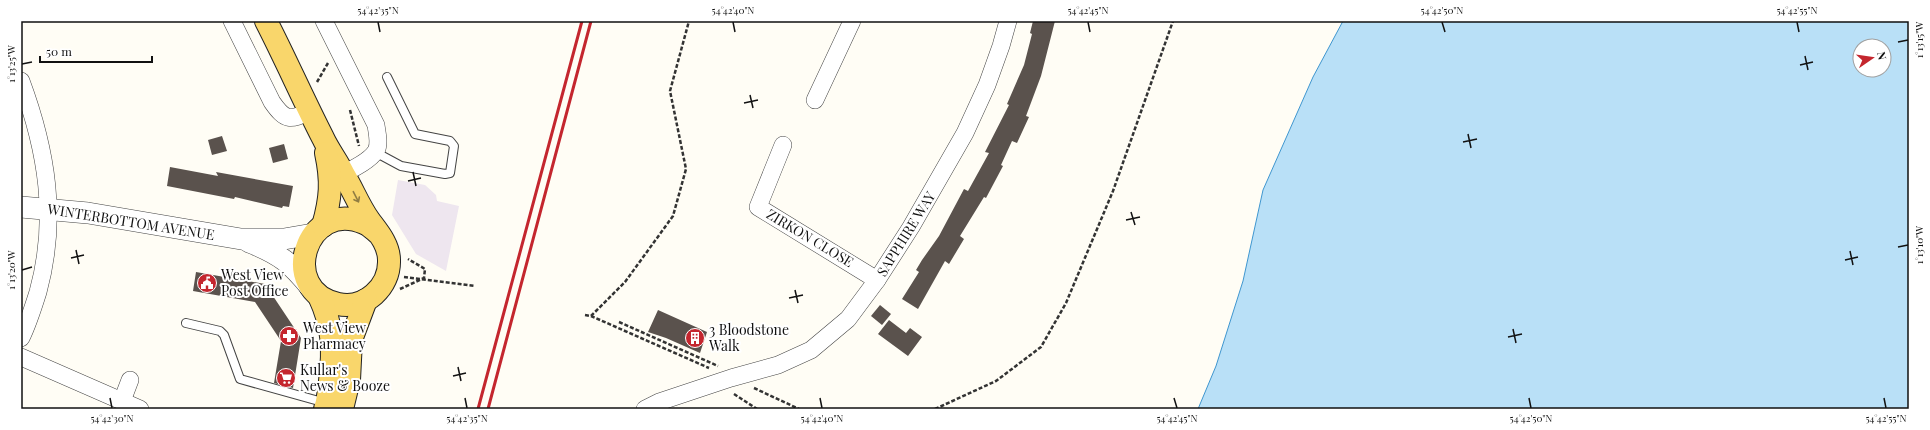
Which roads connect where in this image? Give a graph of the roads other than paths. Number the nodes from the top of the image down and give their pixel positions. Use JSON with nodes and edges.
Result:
{"nodes":[{"id":1,"x":232,"y":21,"type":"edge"},
{"id":2,"x":266,"y":21,"type":"edge"},
{"id":3,"x":852,"y":21,"type":"edge"},
{"id":4,"x":1008,"y":21,"type":"edge"},
{"id":5,"x":327,"y":22,"type":"edge"},
{"id":6,"x":387,"y":77,"type":"dead end"},
{"id":7,"x":21,"y":81,"type":"edge"},
{"id":8,"x":815,"y":100,"type":"dead end"},
{"id":9,"x":311,"y":111,"type":"junction"},
{"id":10,"x":783,"y":145,"type":"dead end"},
{"id":11,"x":375,"y":152,"type":"junction"},
{"id":12,"x":337,"y":176,"type":"junction"},
{"id":13,"x":21,"y":207,"type":"edge"},
{"id":14,"x":49,"y":209,"type":"junction"},
{"id":15,"x":318,"y":230,"type":"junction"},
{"id":16,"x":379,"y":234,"type":"junction"},
{"id":17,"x":241,"y":239,"type":"junction"},
{"id":18,"x":877,"y":280,"type":"junction"},
{"id":19,"x":316,"y":292,"type":"junction"},
{"id":20,"x":366,"y":300,"type":"junction"},
{"id":21,"x":186,"y":324,"type":"dead end"},
{"id":22,"x":21,"y":338,"type":"edge"},
{"id":23,"x":21,"y":357,"type":"edge"},
{"id":24,"x":130,"y":380,"type":"dead end"},
{"id":25,"x":122,"y":401,"type":"junction"},
{"id":26,"x":331,"y":407,"type":"edge"},
{"id":27,"x":140,"y":409,"type":"edge"},
{"id":28,"x":646,"y":409,"type":"edge"}],
"edges":[{"from":1,"to":9,"type":"street"},
{"from":2,"to":9,"type":"main road"},
{"from":3,"to":8,"type":"street"},
{"from":4,"to":18,"type":"street","name":"SAPPHIRE WAY"},
{"from":5,"to":11,"type":"street"},
{"from":6,"to":11,"type":"lane"},
{"from":7,"to":14,"type":"street"},
{"from":9,"to":12,"type":"main road"},
{"from":10,"to":18,"type":"street","name":"ZIRKON CLOSE"},
{"from":11,"to":12,"type":"street"},
{"from":12,"to":15,"type":"main road"},
{"from":12,"to":16,"type":"main road","one_way":true},
{"from":13,"to":14,"type":"street","name":"WINTERBOTTOM AVENUE"},
{"from":14,"to":17,"type":"street","name":"WINTERBOTTOM AVENUE"},
{"from":14,"to":22,"type":"street"},
{"from":15,"to":16,"type":"main road"},
{"from":15,"to":17,"type":"street","name":"WINTERBOTTOM AVENUE"},
{"from":15,"to":19,"type":"main road"},
{"from":16,"to":20,"type":"main road"},
{"from":17,"to":19,"type":"street","name":"WINTERBOTTOM AVENUE"},
{"from":18,"to":28,"type":"street","name":"SAPPHIRE WAY"},
{"from":19,"to":20,"type":"main road"},
{"from":19,"to":26,"type":"main road"},
{"from":20,"to":26,"type":"main road"},
{"from":21,"to":26,"type":"lane"},
{"from":23,"to":25,"type":"street"},
{"from":24,"to":25,"type":"street"},
{"from":25,"to":27,"type":"street"}]}
